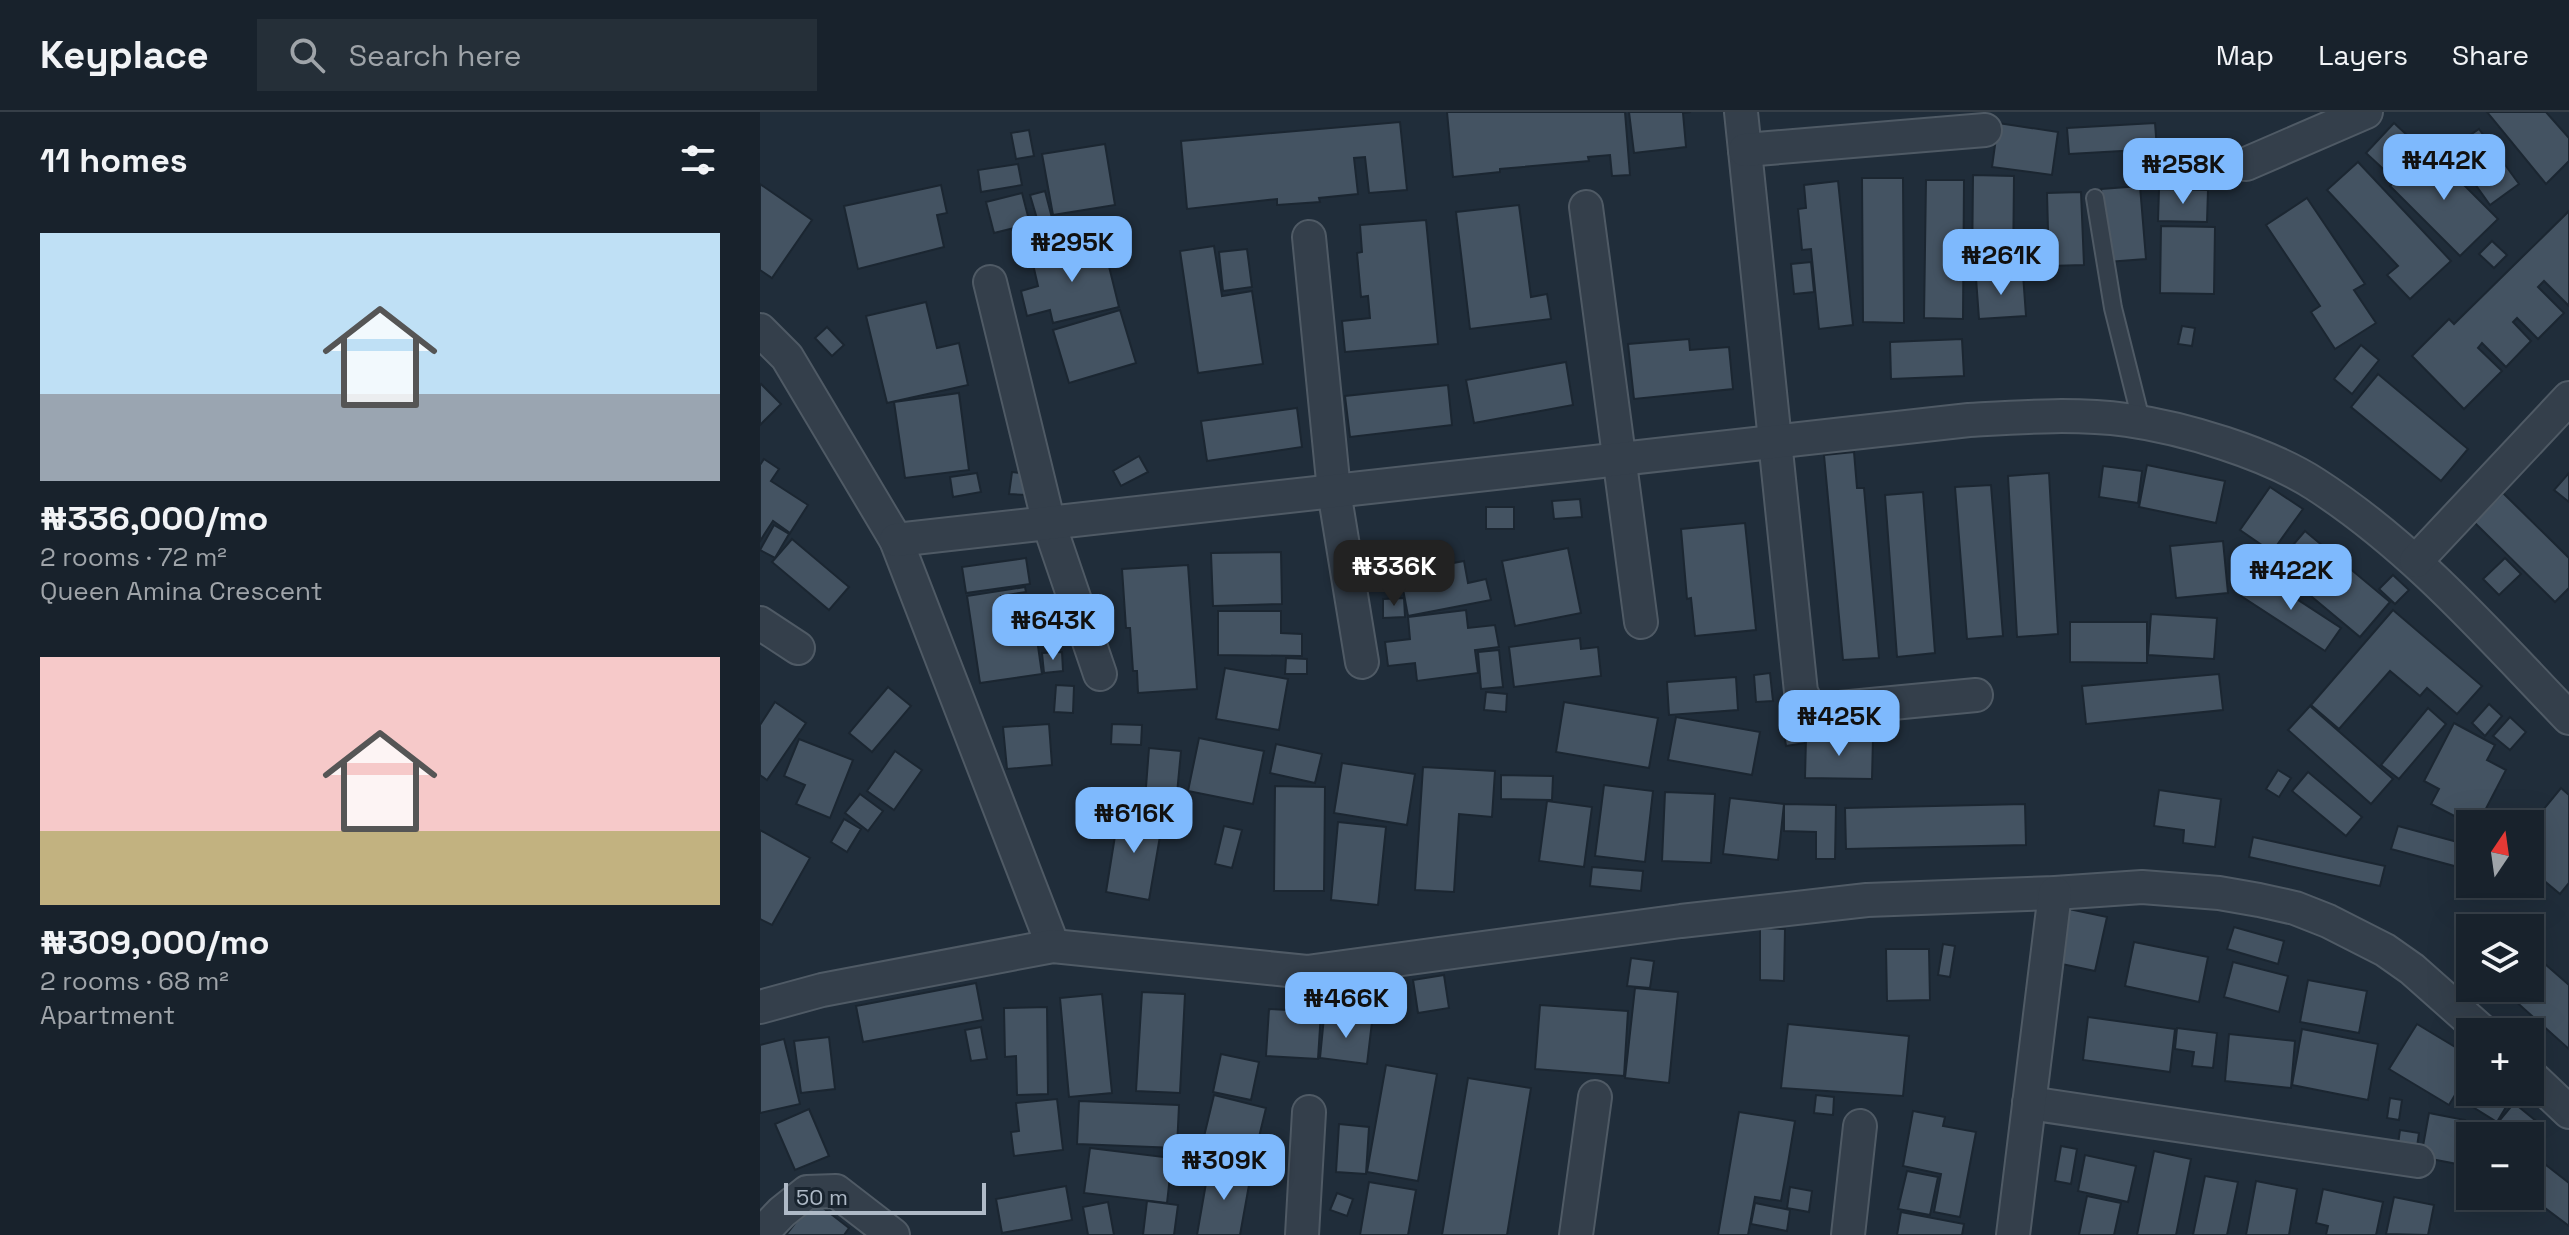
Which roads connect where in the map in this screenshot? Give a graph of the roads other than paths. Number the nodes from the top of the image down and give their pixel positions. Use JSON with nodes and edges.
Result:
{"nodes":[{"id":1,"x":1741,"y":112,"type":"edge"},
{"id":2,"x":2366,"y":112,"type":"edge"},
{"id":3,"x":1985,"y":130,"type":"dead end"},
{"id":4,"x":1745,"y":150,"type":"junction"},
{"id":5,"x":2246,"y":164,"type":"dead end"},
{"id":6,"x":2095,"y":198,"type":"dead end"},
{"id":7,"x":1586,"y":207,"type":"dead end"},
{"id":8,"x":1309,"y":237,"type":"dead end"},
{"id":9,"x":990,"y":282,"type":"dead end"},
{"id":10,"x":760,"y":330,"type":"edge"},
{"id":11,"x":2569,"y":398,"type":"edge"},
{"id":12,"x":2142,"y":424,"type":"junction"},
{"id":13,"x":1776,"y":442,"type":"junction"},
{"id":14,"x":1620,"y":459,"type":"junction"},
{"id":15,"x":1334,"y":491,"type":"junction"},
{"id":16,"x":1049,"y":524,"type":"junction"},
{"id":17,"x":896,"y":540,"type":"junction"},
{"id":18,"x":2416,"y":561,"type":"junction"},
{"id":19,"x":1641,"y":622,"type":"dead end"},
{"id":20,"x":760,"y":623,"type":"edge"},
{"id":21,"x":798,"y":648,"type":"dead end"},
{"id":22,"x":1362,"y":662,"type":"dead end"},
{"id":23,"x":1100,"y":674,"type":"dead end"},
{"id":24,"x":1976,"y":695,"type":"dead end"},
{"id":25,"x":2569,"y":718,"type":"edge"},
{"id":26,"x":2055,"y":893,"type":"junction"},
{"id":27,"x":1053,"y":946,"type":"junction"},
{"id":28,"x":760,"y":1007,"type":"edge"},
{"id":29,"x":2467,"y":1018,"type":"edge"},
{"id":30,"x":2544,"y":1088,"type":"edge"},
{"id":31,"x":1595,"y":1097,"type":"dead end"},
{"id":32,"x":2029,"y":1103,"type":"junction"},
{"id":33,"x":1309,"y":1112,"type":"dead end"},
{"id":34,"x":2569,"y":1112,"type":"edge"},
{"id":35,"x":1860,"y":1126,"type":"dead end"},
{"id":36,"x":2418,"y":1161,"type":"dead end"},
{"id":37,"x":760,"y":1235,"type":"edge"},
{"id":38,"x":893,"y":1235,"type":"edge"},
{"id":39,"x":1302,"y":1235,"type":"edge"},
{"id":40,"x":1576,"y":1235,"type":"edge"},
{"id":41,"x":1848,"y":1235,"type":"edge"},
{"id":42,"x":2013,"y":1235,"type":"edge"}],
"edges":[{"from":1,"to":4,"type":"street"},
{"from":2,"to":5,"type":"street"},
{"from":3,"to":4,"type":"street"},
{"from":4,"to":13,"type":"street"},
{"from":6,"to":12,"type":"lane"},
{"from":7,"to":14,"type":"street"},
{"from":8,"to":15,"type":"street"},
{"from":9,"to":16,"type":"street"},
{"from":10,"to":17,"type":"street"},
{"from":11,"to":18,"type":"street"},
{"from":12,"to":13,"type":"street"},
{"from":12,"to":18,"type":"street"},
{"from":13,"to":14,"type":"street"},
{"from":13,"to":24,"type":"street"},
{"from":14,"to":15,"type":"street"},
{"from":14,"to":19,"type":"street"},
{"from":15,"to":16,"type":"street"},
{"from":15,"to":22,"type":"street"},
{"from":16,"to":17,"type":"street"},
{"from":16,"to":23,"type":"street"},
{"from":17,"to":27,"type":"street"},
{"from":18,"to":25,"type":"street"},
{"from":20,"to":21,"type":"street"},
{"from":26,"to":27,"type":"street"},
{"from":26,"to":29,"type":"street"},
{"from":26,"to":32,"type":"street"},
{"from":27,"to":28,"type":"street"},
{"from":30,"to":34,"type":"street"},
{"from":31,"to":40,"type":"street"},
{"from":32,"to":36,"type":"street"},
{"from":32,"to":42,"type":"street"},
{"from":33,"to":39,"type":"street"},
{"from":35,"to":41,"type":"street"},
{"from":37,"to":38,"type":"street"}]}
